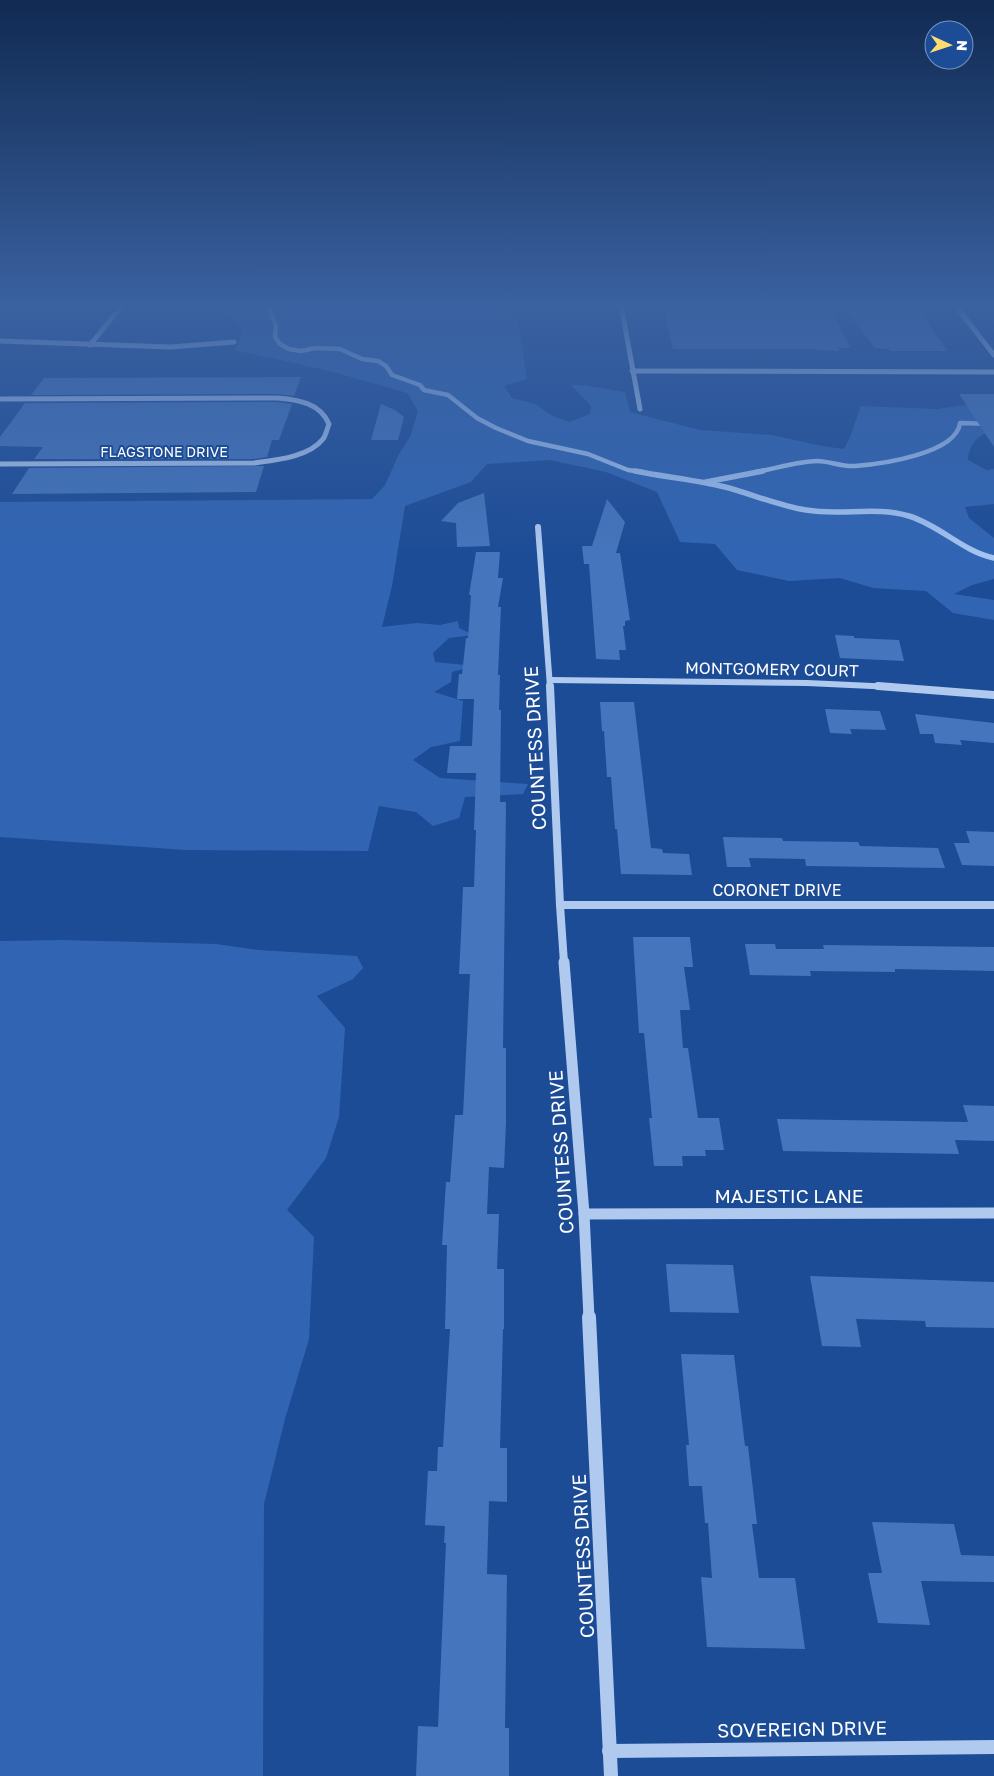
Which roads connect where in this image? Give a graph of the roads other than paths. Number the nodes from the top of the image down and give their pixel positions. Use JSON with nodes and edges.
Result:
{"nodes":[{"id":1,"x":636,"y":388,"type":"edge"},
{"id":2,"x":0,"y":399,"type":"edge"},
{"id":3,"x":640,"y":409,"type":"dead end"},
{"id":4,"x":0,"y":464,"type":"edge"},
{"id":5,"x":538,"y":527,"type":"dead end"},
{"id":6,"x":550,"y":680,"type":"junction"},
{"id":7,"x":994,"y":695,"type":"edge"},
{"id":8,"x":560,"y":905,"type":"junction"},
{"id":9,"x":994,"y":905,"type":"edge"},
{"id":10,"x":994,"y":1213,"type":"edge"},
{"id":11,"x":584,"y":1214,"type":"junction"},
{"id":12,"x":994,"y":1747,"type":"edge"},
{"id":13,"x":610,"y":1751,"type":"junction"},
{"id":14,"x":611,"y":1776,"type":"edge"}],
"edges":[{"from":1,"to":3,"type":"street"},
{"from":2,"to":4,"type":"street","name":"FLAGSTONE DRIVE"},
{"from":5,"to":6,"type":"street","name":"COUNTESS DRIVE"},
{"from":6,"to":7,"type":"street","name":"MONTGOMERY COURT"},
{"from":6,"to":8,"type":"street","name":"COUNTESS DRIVE"},
{"from":8,"to":9,"type":"street","name":"CORONET DRIVE"},
{"from":8,"to":11,"type":"street","name":"COUNTESS DRIVE"},
{"from":10,"to":11,"type":"street","name":"MAJESTIC LANE"},
{"from":11,"to":13,"type":"street","name":"COUNTESS DRIVE"},
{"from":12,"to":13,"type":"street","name":"SOVEREIGN DRIVE"},
{"from":13,"to":14,"type":"street","name":"COUNTESS DRIVE"}]}
